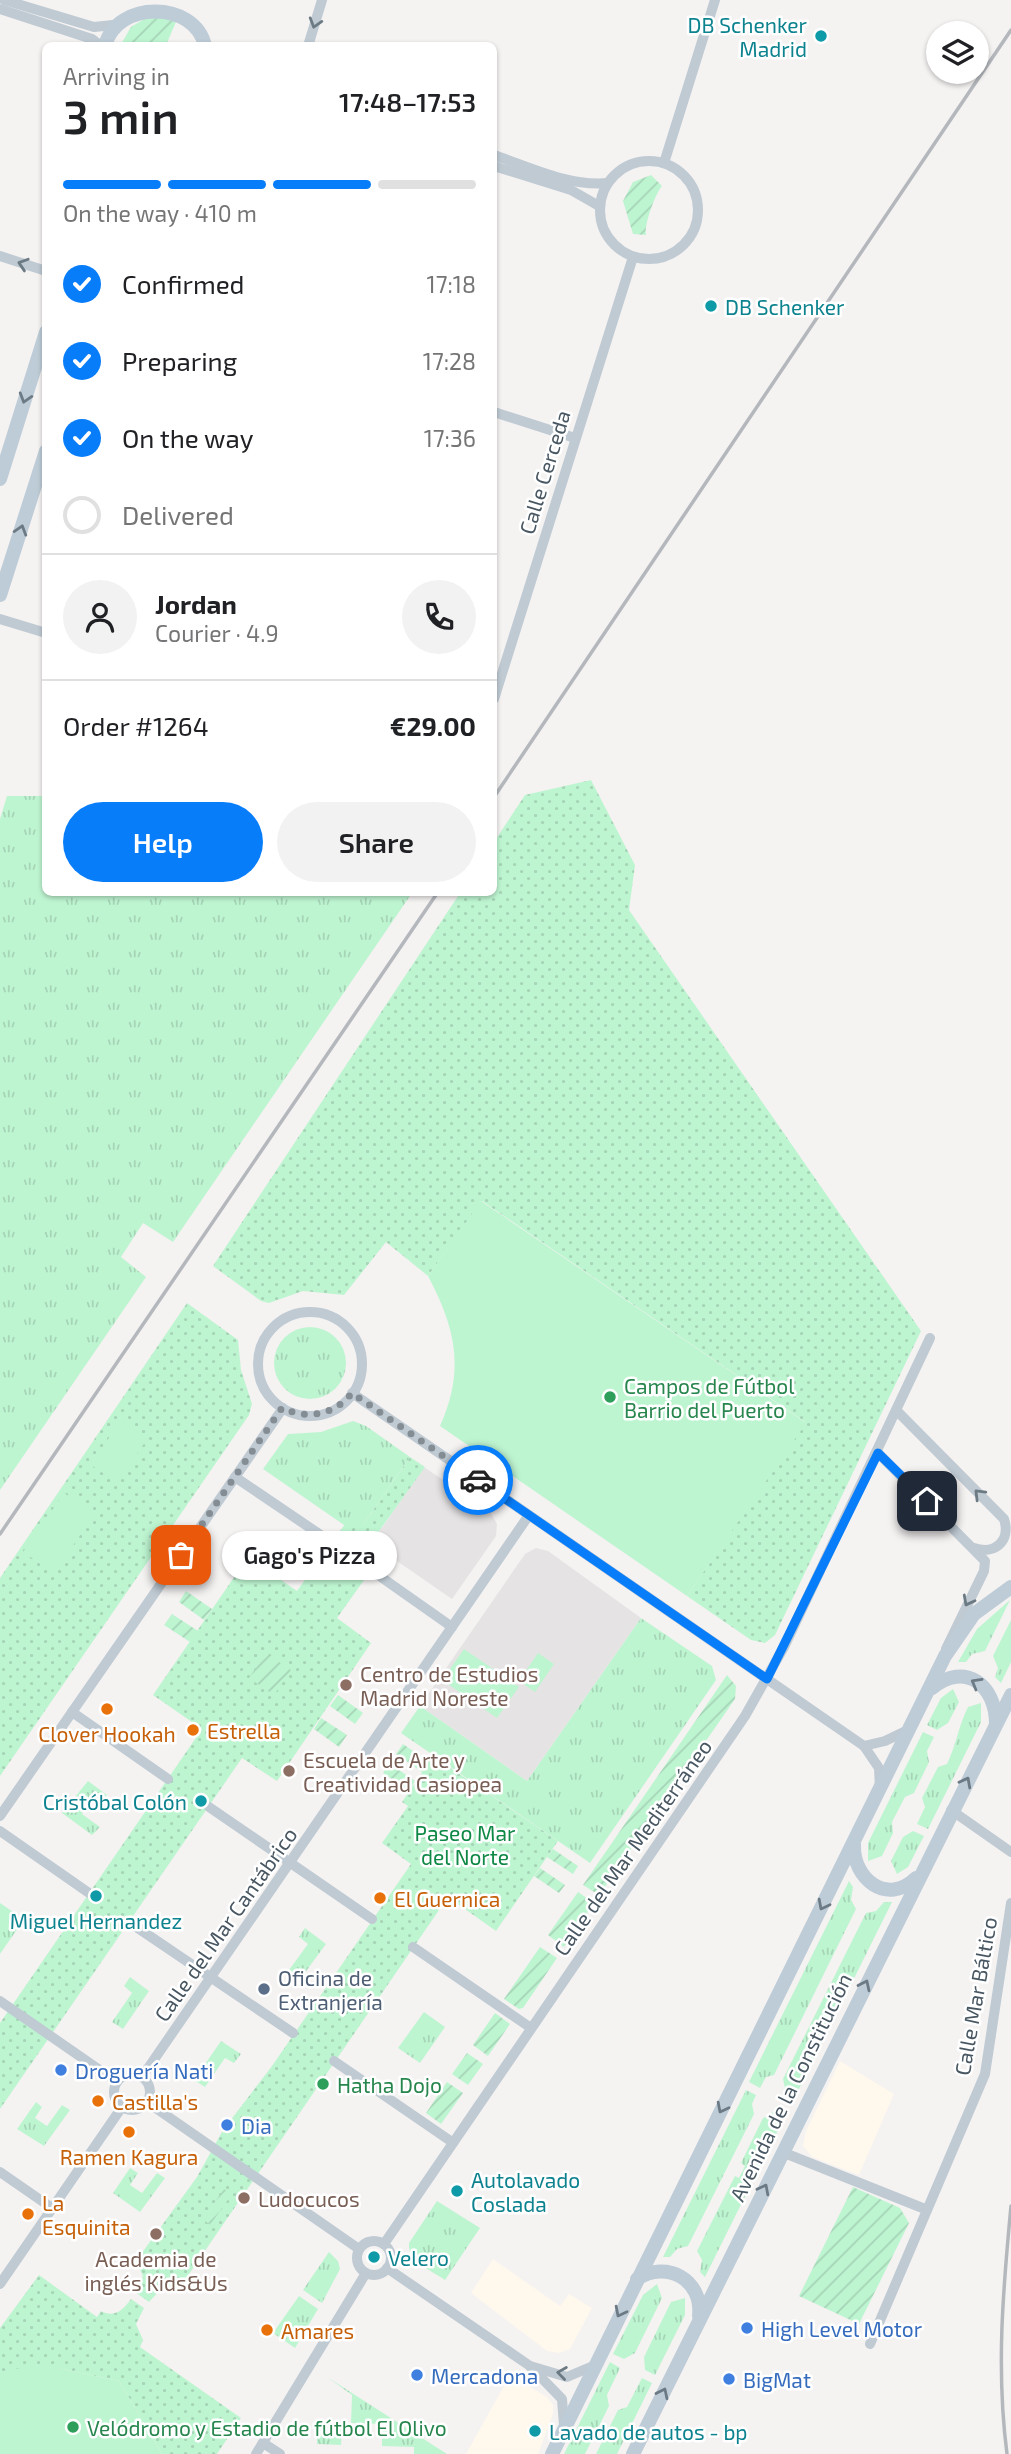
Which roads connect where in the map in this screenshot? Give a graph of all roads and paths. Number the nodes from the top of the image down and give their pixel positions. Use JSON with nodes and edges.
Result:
{"nodes":[{"id":1,"x":4,"y":0,"type":"edge"},
{"id":2,"x":322,"y":0,"type":"edge"},
{"id":3,"x":715,"y":0,"type":"edge"},
{"id":4,"x":145,"y":2,"type":"edge"},
{"id":5,"x":188,"y":6,"type":"edge"},
{"id":6,"x":0,"y":9,"type":"edge"},
{"id":7,"x":113,"y":25,"type":"junction"},
{"id":8,"x":97,"y":42,"type":"edge"},
{"id":9,"x":105,"y":42,"type":"edge"},
{"id":10,"x":203,"y":42,"type":"edge"},
{"id":11,"x":309,"y":42,"type":"edge"},
{"id":12,"x":497,"y":156,"type":"edge"},
{"id":13,"x":664,"y":163,"type":"junction"},
{"id":14,"x":497,"y":167,"type":"edge"},
{"id":15,"x":608,"y":183,"type":"junction"},
{"id":16,"x":600,"y":206,"type":"junction"},
{"id":17,"x":0,"y":256,"type":"edge"},
{"id":18,"x":634,"y":257,"type":"junction"},
{"id":19,"x":42,"y":270,"type":"edge"},
{"id":20,"x":42,"y":345,"type":"edge"},
{"id":21,"x":497,"y":413,"type":"edge"},
{"id":22,"x":575,"y":438,"type":"junction"},
{"id":23,"x":42,"y":464,"type":"edge"},
{"id":24,"x":0,"y":480,"type":"edge"},
{"id":25,"x":0,"y":595,"type":"edge"},
{"id":26,"x":0,"y":619,"type":"edge"},
{"id":27,"x":42,"y":632,"type":"edge"},
{"id":28,"x":497,"y":689,"type":"edge"},
{"id":29,"x":930,"y":1338,"type":"dead end"},
{"id":30,"x":352,"y":1393,"type":"junction"},
{"id":31,"x":282,"y":1408,"type":"junction"},
{"id":32,"x":897,"y":1411,"type":"junction"},
{"id":33,"x":878,"y":1453,"type":"junction"},
{"id":34,"x":235,"y":1477,"type":"junction"},
{"id":35,"x":529,"y":1515,"type":"junction"},
{"id":36,"x":331,"y":1542,"type":"dead end"},
{"id":37,"x":974,"y":1548,"type":"junction"},
{"id":38,"x":371,"y":1570,"type":"dead end"},
{"id":39,"x":1011,"y":1587,"type":"edge"},
{"id":40,"x":452,"y":1627,"type":"junction"},
{"id":41,"x":945,"y":1656,"type":"junction"},
{"id":42,"x":767,"y":1679,"type":"junction"},
{"id":43,"x":930,"y":1689,"type":"junction"},
{"id":44,"x":1011,"y":1695,"type":"edge"},
{"id":45,"x":72,"y":1712,"type":"junction"},
{"id":46,"x":996,"y":1726,"type":"junction"},
{"id":47,"x":911,"y":1729,"type":"junction"},
{"id":48,"x":864,"y":1746,"type":"junction"},
{"id":49,"x":168,"y":1779,"type":"dead end"},
{"id":50,"x":880,"y":1791,"type":"junction"},
{"id":51,"x":209,"y":1807,"type":"dead end"},
{"id":52,"x":951,"y":1810,"type":"junction"},
{"id":53,"x":0,"y":1816,"type":"edge"},
{"id":54,"x":0,"y":1831,"type":"edge"},
{"id":55,"x":854,"y":1844,"type":"junction"},
{"id":56,"x":1011,"y":1852,"type":"edge"},
{"id":57,"x":290,"y":1863,"type":"junction"},
{"id":58,"x":918,"y":1876,"type":"junction"},
{"id":59,"x":89,"y":1894,"type":"dead end"},
{"id":60,"x":1011,"y":1903,"type":"edge"},
{"id":61,"x":372,"y":1920,"type":"dead end"},
{"id":62,"x":129,"y":1922,"type":"dead end"},
{"id":63,"x":413,"y":1947,"type":"dead end"},
{"id":64,"x":211,"y":1977,"type":"junction"},
{"id":65,"x":0,"y":2001,"type":"edge"},
{"id":66,"x":531,"y":2028,"type":"junction"},
{"id":67,"x":293,"y":2033,"type":"dead end"},
{"id":68,"x":334,"y":2061,"type":"dead end"},
{"id":69,"x":142,"y":2077,"type":"junction"},
{"id":70,"x":117,"y":2082,"type":"junction"},
{"id":71,"x":147,"y":2102,"type":"junction"},
{"id":72,"x":122,"y":2107,"type":"junction"},
{"id":73,"x":452,"y":2142,"type":"junction"},
{"id":74,"x":782,"y":2152,"type":"junction"},
{"id":75,"x":0,"y":2172,"type":"edge"},
{"id":76,"x":52,"y":2208,"type":"junction"},
{"id":77,"x":925,"y":2209,"type":"junction"},
{"id":78,"x":384,"y":2244,"type":"junction"},
{"id":79,"x":359,"y":2249,"type":"junction"},
{"id":80,"x":387,"y":2269,"type":"junction"},
{"id":81,"x":366,"y":2273,"type":"junction"},
{"id":82,"x":637,"y":2279,"type":"junction"},
{"id":83,"x":0,"y":2284,"type":"edge"},
{"id":84,"x":699,"y":2317,"type":"junction"},
{"id":85,"x":870,"y":2344,"type":"dead end"},
{"id":86,"x":530,"y":2366,"type":"junction"},
{"id":87,"x":593,"y":2366,"type":"junction"},
{"id":88,"x":564,"y":2426,"type":"junction"},
{"id":89,"x":263,"y":2443,"type":"junction"},
{"id":90,"x":256,"y":2454,"type":"edge"},
{"id":91,"x":280,"y":2454,"type":"edge"},
{"id":92,"x":552,"y":2454,"type":"edge"},
{"id":93,"x":632,"y":2454,"type":"edge"}],
"edges":[{"from":1,"to":7,"type":"street"},
{"from":2,"to":11,"type":"street","one_way":true},
{"from":3,"to":13,"type":"street"},
{"from":4,"to":5,"type":"street"},
{"from":4,"to":7,"type":"street"},
{"from":5,"to":10,"type":"street"},
{"from":6,"to":8,"type":"street"},
{"from":7,"to":9,"type":"street"},
{"from":12,"to":15,"type":"street"},
{"from":13,"to":15,"type":"street"},
{"from":13,"to":18,"type":"street"},
{"from":14,"to":16,"type":"street"},
{"from":15,"to":16,"type":"street"},
{"from":16,"to":18,"type":"street"},
{"from":19,"to":17,"type":"street","one_way":true},
{"from":18,"to":22,"type":"street","name":"Calle Cerceda"},
{"from":20,"to":24,"type":"street","one_way":true},
{"from":21,"to":22,"type":"street"},
{"from":22,"to":28,"type":"street","name":"Calle Cerceda"},
{"from":25,"to":23,"type":"street","one_way":true},
{"from":26,"to":27,"type":"street"},
{"from":29,"to":32,"type":"street","name":"Calle del Mar Mediterráneo"},
{"from":30,"to":31,"type":"street"},
{"from":30,"to":31,"type":"street"},
{"from":30,"to":35,"type":"street"},
{"from":31,"to":34,"type":"street"},
{"from":32,"to":33,"type":"street","name":"Calle del Mar Mediterráneo"},
{"from":37,"to":32,"type":"street","one_way":true},
{"from":33,"to":37,"type":"street"},
{"from":33,"to":42,"type":"street","name":"Calle del Mar Mediterráneo"},
{"from":34,"to":36,"type":"street"},
{"from":34,"to":45,"type":"street"},
{"from":35,"to":40,"type":"street","name":"Calle del Mar Cantábrico"},
{"from":35,"to":42,"type":"street"},
{"from":37,"to":41,"type":"street","one_way":true},
{"from":38,"to":40,"type":"street"},
{"from":39,"to":41,"type":"street"},
{"from":40,"to":57,"type":"street","name":"Calle del Mar Cantábrico"},
{"from":41,"to":43,"type":"street"},
{"from":42,"to":48,"type":"street"},
{"from":42,"to":66,"type":"street","name":"Calle del Mar Mediterráneo"},
{"from":46,"to":43,"type":"street","one_way":true},
{"from":43,"to":47,"type":"street"},
{"from":44,"to":46,"type":"street","name":"Avenida de la Constitución"},
{"from":45,"to":49,"type":"street"},
{"from":45,"to":53,"type":"street"},
{"from":52,"to":46,"type":"street","name":"Avenida de la Constitución","one_way":true},
{"from":47,"to":48,"type":"street"},
{"from":47,"to":50,"type":"street"},
{"from":48,"to":50,"type":"street"},
{"from":50,"to":55,"type":"street"},
{"from":51,"to":57,"type":"street"},
{"from":52,"to":56,"type":"street"},
{"from":52,"to":58,"type":"street","name":"Avenida de la Constitución"},
{"from":54,"to":59,"type":"street"},
{"from":55,"to":58,"type":"street"},
{"from":55,"to":82,"type":"street","one_way":true},
{"from":57,"to":61,"type":"street"},
{"from":57,"to":64,"type":"street","name":"Calle del Mar Cantábrico"},
{"from":74,"to":58,"type":"street","name":"Avenida de la Constitución","one_way":true},
{"from":60,"to":77,"type":"street","name":"Calle Mar Báltico"},
{"from":62,"to":64,"type":"street"},
{"from":63,"to":66,"type":"street"},
{"from":64,"to":67,"type":"street"},
{"from":64,"to":69,"type":"street","name":"Calle del Mar Cantábrico"},
{"from":65,"to":70,"type":"street"},
{"from":66,"to":73,"type":"street","name":"Calle del Mar Mediterráneo"},
{"from":68,"to":73,"type":"street"},
{"from":69,"to":70,"type":"street"},
{"from":69,"to":71,"type":"street"},
{"from":70,"to":72,"type":"street"},
{"from":71,"to":72,"type":"street"},
{"from":71,"to":79,"type":"street"},
{"from":72,"to":76,"type":"street"},
{"from":73,"to":78,"type":"street","name":"Calle del Mar Mediterráneo"},
{"from":74,"to":77,"type":"street"},
{"from":84,"to":74,"type":"street","name":"Avenida de la Constitución","one_way":true},
{"from":75,"to":76,"type":"street"},
{"from":76,"to":83,"type":"street"},
{"from":77,"to":85,"type":"street","name":"Calle Mar Báltico"},
{"from":78,"to":79,"type":"street"},
{"from":78,"to":80,"type":"street"},
{"from":79,"to":81,"type":"street"},
{"from":80,"to":81,"type":"street"},
{"from":80,"to":86,"type":"street"},
{"from":81,"to":89,"type":"street"},
{"from":82,"to":84,"type":"street"},
{"from":82,"to":87,"type":"street","one_way":true},
{"from":93,"to":84,"type":"street","name":"Avenida de la Constitución","one_way":true},
{"from":87,"to":86,"type":"street","one_way":true},
{"from":86,"to":88,"type":"street"},
{"from":87,"to":88,"type":"street"},
{"from":88,"to":92,"type":"street"},
{"from":89,"to":90,"type":"street"},
{"from":89,"to":91,"type":"street"}]}
